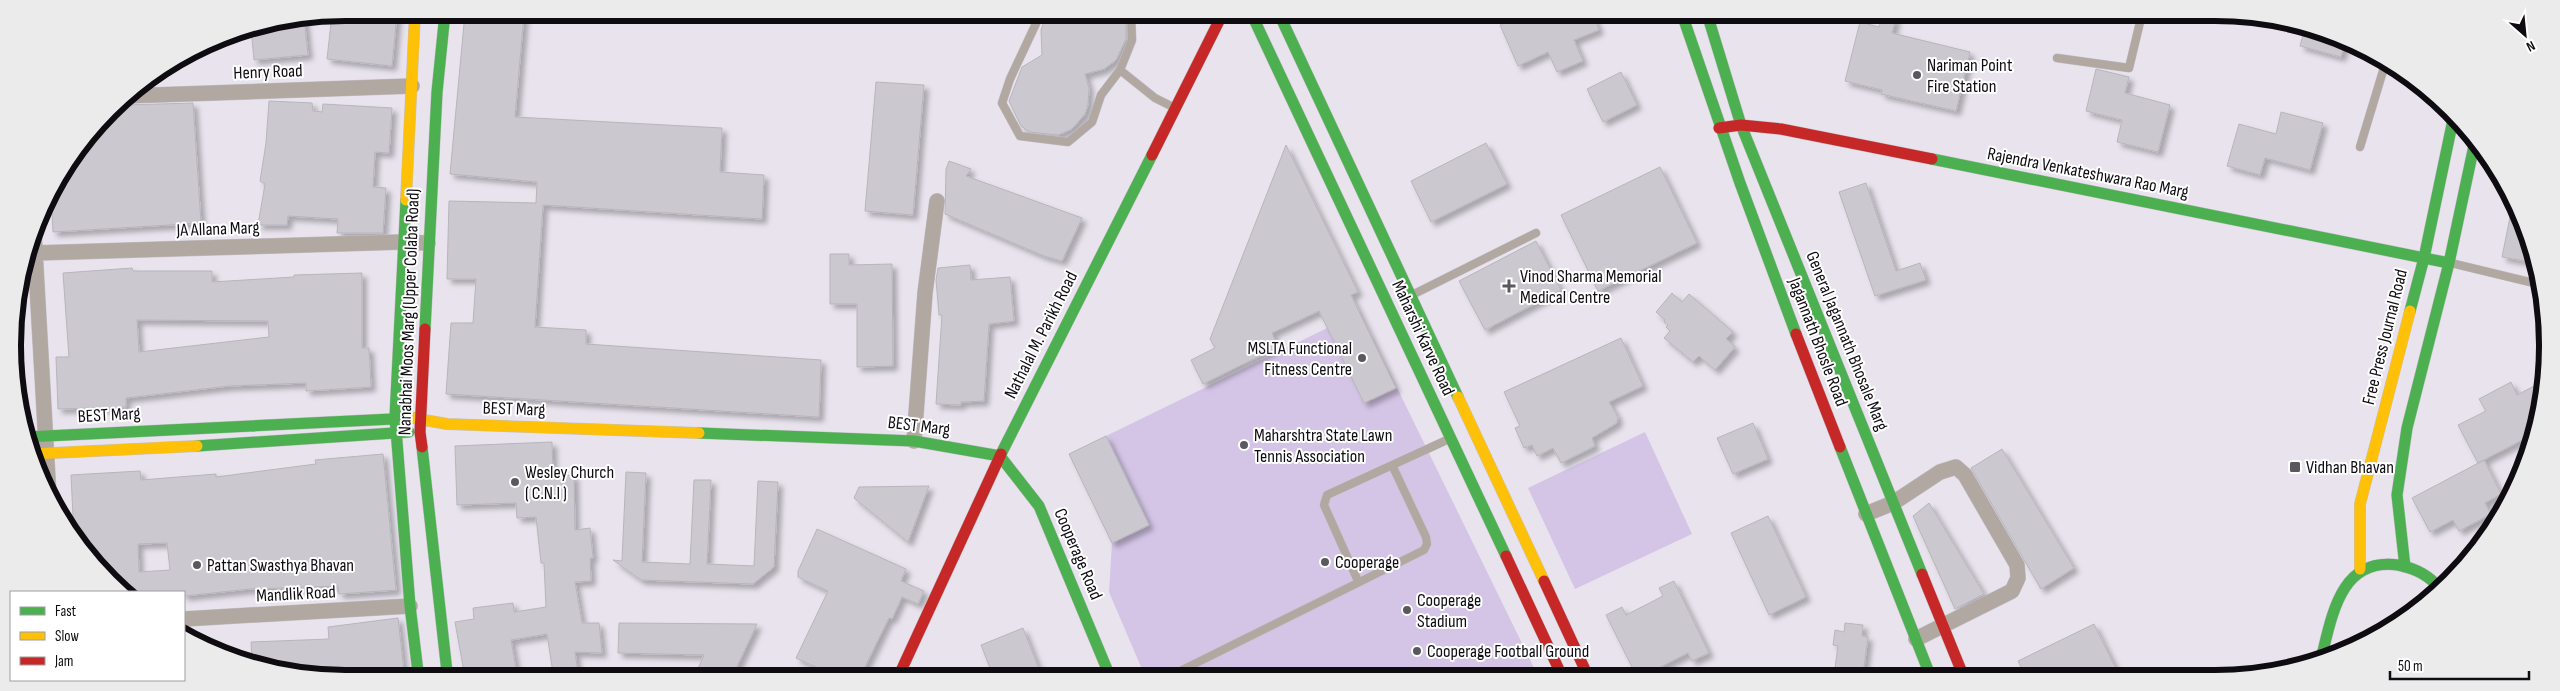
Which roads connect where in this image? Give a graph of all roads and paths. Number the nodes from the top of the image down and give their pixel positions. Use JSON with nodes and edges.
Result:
{"nodes":[{"id":1,"x":415,"y":21,"type":"edge"},
{"id":2,"x":444,"y":21,"type":"edge"},
{"id":3,"x":1037,"y":21,"type":"edge"},
{"id":4,"x":1131,"y":21,"type":"edge"},
{"id":5,"x":1219,"y":21,"type":"edge"},
{"id":6,"x":1254,"y":21,"type":"edge"},
{"id":7,"x":1282,"y":21,"type":"edge"},
{"id":8,"x":1684,"y":21,"type":"edge"},
{"id":9,"x":1709,"y":21,"type":"edge"},
{"id":10,"x":2140,"y":21,"type":"edge"},
{"id":11,"x":2057,"y":58,"type":"dead end"},
{"id":12,"x":2384,"y":69,"type":"edge"},
{"id":13,"x":1120,"y":70,"type":"junction"},
{"id":14,"x":412,"y":86,"type":"junction"},
{"id":15,"x":139,"y":95,"type":"edge"},
{"id":16,"x":1175,"y":108,"type":"junction"},
{"id":17,"x":1741,"y":125,"type":"junction"},
{"id":18,"x":2452,"y":125,"type":"edge"},
{"id":19,"x":1719,"y":128,"type":"junction"},
{"id":20,"x":2360,"y":147,"type":"dead end"},
{"id":21,"x":2473,"y":150,"type":"edge"},
{"id":22,"x":937,"y":202,"type":"dead end"},
{"id":23,"x":1536,"y":233,"type":"dead end"},
{"id":24,"x":402,"y":242,"type":"junction"},
{"id":25,"x":428,"y":243,"type":"junction"},
{"id":26,"x":35,"y":253,"type":"joint"},
{"id":27,"x":2424,"y":258,"type":"junction"},
{"id":28,"x":2450,"y":263,"type":"junction"},
{"id":29,"x":2533,"y":283,"type":"edge"},
{"id":30,"x":1410,"y":296,"type":"junction"},
{"id":31,"x":395,"y":416,"type":"junction"},
{"id":32,"x":420,"y":418,"type":"junction"},
{"id":33,"x":447,"y":424,"type":"junction"},
{"id":34,"x":420,"y":432,"type":"junction"},
{"id":35,"x":396,"y":433,"type":"junction"},
{"id":36,"x":46,"y":436,"type":"junction"},
{"id":37,"x":34,"y":437,"type":"edge"},
{"id":38,"x":1450,"y":438,"type":"junction"},
{"id":39,"x":914,"y":441,"type":"junction"},
{"id":40,"x":40,"y":453,"type":"edge"},
{"id":41,"x":1000,"y":456,"type":"junction"},
{"id":42,"x":1392,"y":465,"type":"junction"},
{"id":43,"x":1893,"y":503,"type":"junction"},
{"id":44,"x":1866,"y":514,"type":"junction"},
{"id":45,"x":2405,"y":567,"type":"junction"},
{"id":46,"x":2360,"y":569,"type":"junction"},
{"id":47,"x":1358,"y":582,"type":"junction"},
{"id":48,"x":2434,"y":583,"type":"edge"},
{"id":49,"x":410,"y":606,"type":"junction"},
{"id":50,"x":185,"y":619,"type":"edge"},
{"id":51,"x":1943,"y":627,"type":"junction"},
{"id":52,"x":1916,"y":640,"type":"junction"},
{"id":53,"x":2323,"y":651,"type":"edge"},
{"id":54,"x":418,"y":670,"type":"edge"},
{"id":55,"x":447,"y":670,"type":"edge"},
{"id":56,"x":901,"y":670,"type":"edge"},
{"id":57,"x":1107,"y":670,"type":"edge"},
{"id":58,"x":1183,"y":670,"type":"edge"},
{"id":59,"x":1559,"y":670,"type":"edge"},
{"id":60,"x":1585,"y":670,"type":"edge"},
{"id":61,"x":1928,"y":670,"type":"edge"},
{"id":62,"x":1961,"y":670,"type":"edge"}],
"edges":[{"from":1,"to":14,"type":"street","name":"Nanabhai Moos Marg (Upper Colaba Road)"},
{"from":2,"to":25,"type":"street","name":"Nanabhai Moos Marg (Upper Colaba Road)"},
{"from":3,"to":13,"type":"lane"},
{"from":4,"to":13,"type":"lane"},
{"from":5,"to":16,"type":"street","name":"Nathalal M. Parikh Road"},
{"from":6,"to":38,"type":"street","name":"Maharshi Karve Road"},
{"from":7,"to":30,"type":"street","name":"Maharshi Karve Road"},
{"from":8,"to":19,"type":"street","name":"Jagannath Bhosle Road"},
{"from":9,"to":17,"type":"street","name":"General Jagannath Bhosale Marg"},
{"from":10,"to":11,"type":"lane"},
{"from":12,"to":20,"type":"lane"},
{"from":13,"to":16,"type":"lane"},
{"from":14,"to":15,"type":"street","name":"Henry Road"},
{"from":14,"to":24,"type":"street","name":"Nanabhai Moos Marg (Upper Colaba Road)"},
{"from":16,"to":41,"type":"street","name":"Nathalal M. Parikh Road"},
{"from":17,"to":19,"type":"street","name":"Rajendra Venkateshwara Rao Marg"},
{"from":17,"to":27,"type":"street","name":"Rajendra Venkateshwara Rao Marg"},
{"from":17,"to":43,"type":"street","name":"General Jagannath Bhosale Marg"},
{"from":18,"to":27,"type":"street","name":"Free Press Journal Road"},
{"from":19,"to":44,"type":"street","name":"Jagannath Bhosle Road"},
{"from":21,"to":28,"type":"street"},
{"from":22,"to":39,"type":"street"},
{"from":23,"to":30,"type":"lane"},
{"from":24,"to":25,"type":"street","name":"JA Allana Marg"},
{"from":24,"to":26,"type":"street","name":"JA Allana Marg"},
{"from":24,"to":31,"type":"street","name":"Nanabhai Moos Marg (Upper Colaba Road)"},
{"from":25,"to":32,"type":"street","name":"Nanabhai Moos Marg (Upper Colaba Road)"},
{"from":26,"to":36,"type":"street"},
{"from":27,"to":28,"type":"street","name":"Rajendra Venkateshwara Rao Marg"},
{"from":27,"to":46,"type":"street","name":"Free Press Journal Road"},
{"from":28,"to":29,"type":"lane"},
{"from":28,"to":45,"type":"street"},
{"from":30,"to":60,"type":"street","name":"Maharshi Karve Road"},
{"from":31,"to":32,"type":"street","name":"BEST Marg"},
{"from":31,"to":35,"type":"street","name":"Nanabhai Moos Marg (Upper Colaba Road)"},
{"from":31,"to":36,"type":"street","name":"BEST Marg"},
{"from":32,"to":33,"type":"street","name":"BEST Marg"},
{"from":32,"to":34,"type":"street","name":"Nanabhai Moos Marg (Upper Colaba Road)"},
{"from":33,"to":34,"type":"street"},
{"from":33,"to":39,"type":"street","name":"BEST Marg"},
{"from":34,"to":35,"type":"street"},
{"from":34,"to":55,"type":"street","name":"Nanabhai Moos Marg (Upper Colaba Road)"},
{"from":35,"to":40,"type":"street"},
{"from":35,"to":49,"type":"street","name":"Nanabhai Moos Marg (Upper Colaba Road)"},
{"from":36,"to":37,"type":"street","name":"BEST Marg"},
{"from":36,"to":40,"type":"street"},
{"from":38,"to":42,"type":"lane"},
{"from":38,"to":59,"type":"street","name":"Maharshi Karve Road"},
{"from":39,"to":41,"type":"street","name":"BEST Marg"},
{"from":41,"to":56,"type":"street","name":"Nathalal M. Parikh Road"},
{"from":41,"to":57,"type":"street","name":"Cooperage Road"},
{"from":42,"to":47,"type":"lane"},
{"from":42,"to":47,"type":"lane"},
{"from":43,"to":44,"type":"street"},
{"from":43,"to":51,"type":"street","name":"General Jagannath Bhosale Marg"},
{"from":43,"to":51,"type":"street"},
{"from":44,"to":52,"type":"street","name":"Jagannath Bhosle Road"},
{"from":45,"to":46,"type":"street"},
{"from":45,"to":48,"type":"street"},
{"from":46,"to":53,"type":"street"},
{"from":47,"to":58,"type":"lane"},
{"from":49,"to":50,"type":"street","name":"Mandlik Road"},
{"from":49,"to":54,"type":"street","name":"Nanabhai Moos Marg (Upper Colaba Road)"},
{"from":51,"to":52,"type":"street"},
{"from":51,"to":62,"type":"street","name":"General Jagannath Bhosale Marg"},
{"from":52,"to":61,"type":"street","name":"Jagannath Bhosle Road"}]}
